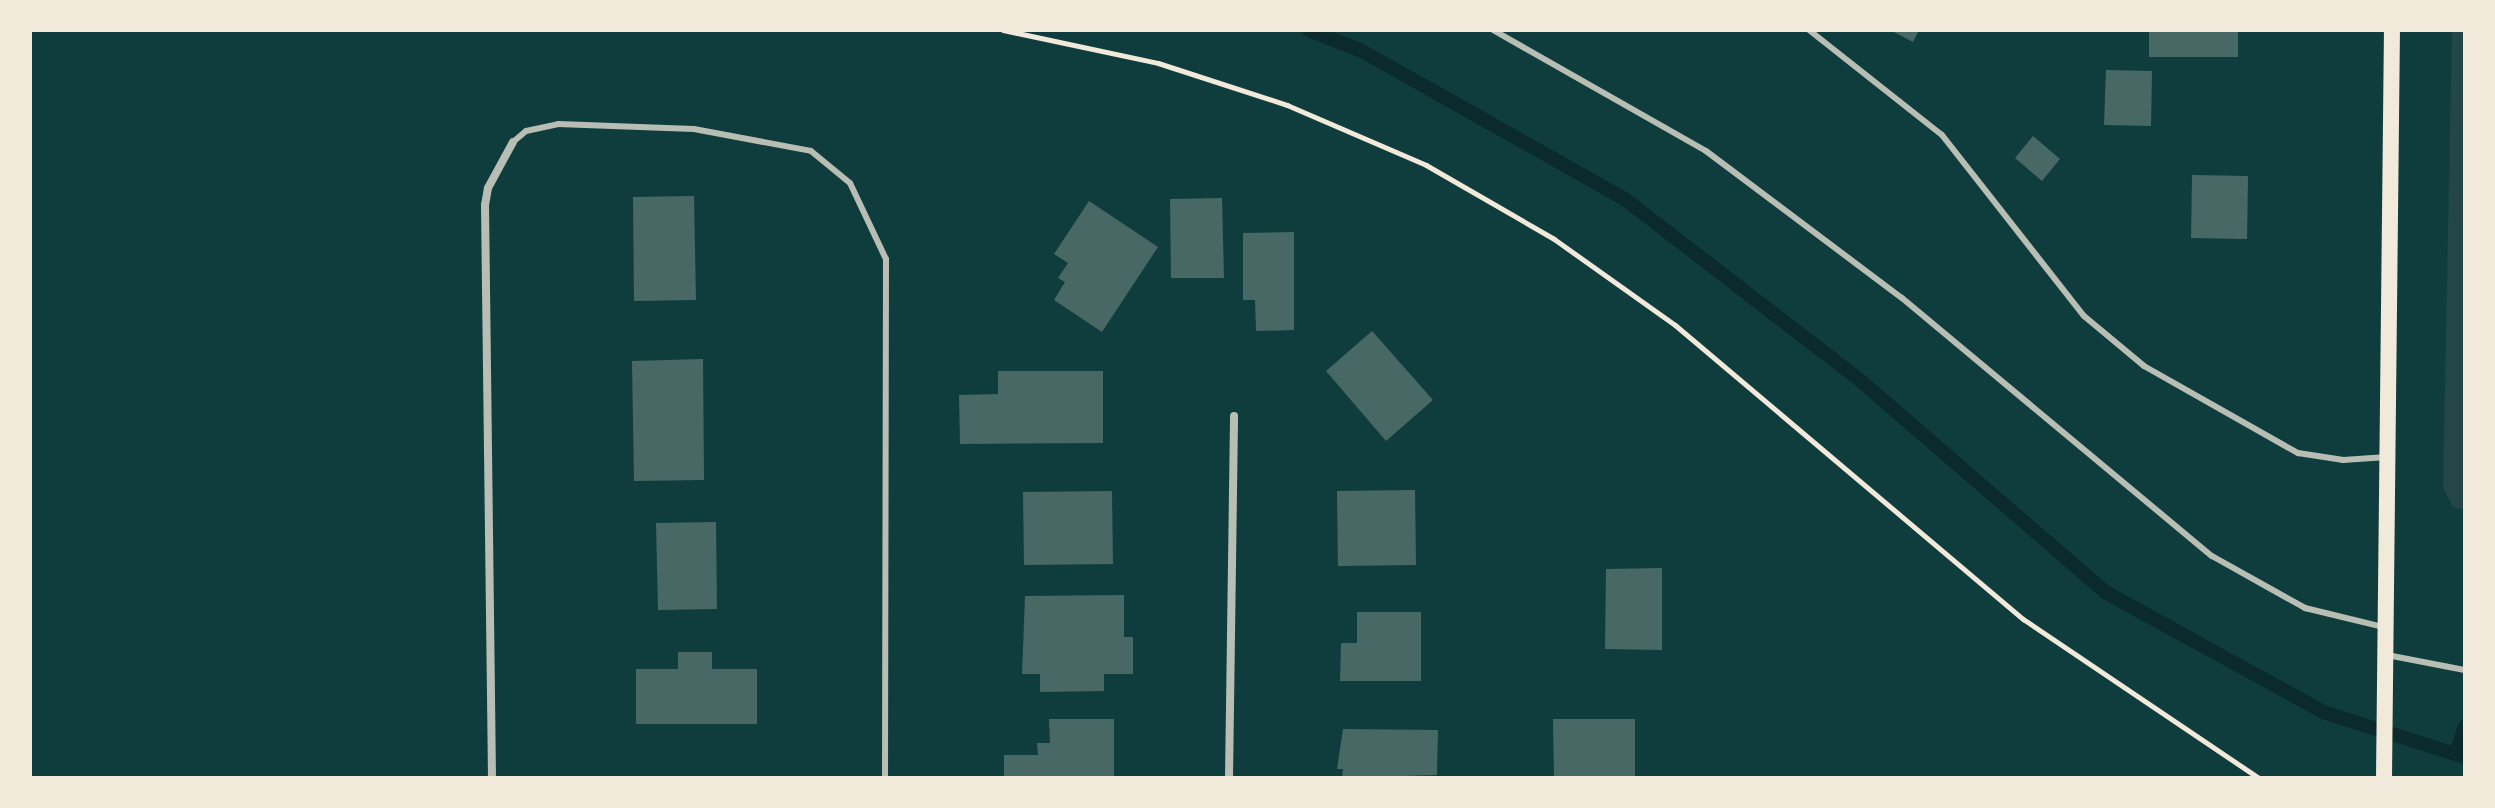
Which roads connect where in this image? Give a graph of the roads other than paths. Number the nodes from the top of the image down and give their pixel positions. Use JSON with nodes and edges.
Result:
{"nodes":[{"id":1,"x":1493,"y":30,"type":"edge"},
{"id":2,"x":1809,"y":30,"type":"edge"},
{"id":3,"x":2392,"y":30,"type":"edge"},
{"id":4,"x":513,"y":142,"type":"joint"},
{"id":5,"x":1234,"y":416,"type":"dead end"},
{"id":6,"x":2389,"y":457,"type":"junction"},
{"id":7,"x":2387,"y":628,"type":"junction"},
{"id":8,"x":2387,"y":655,"type":"junction"},
{"id":9,"x":2465,"y":670,"type":"edge"},
{"id":10,"x":492,"y":778,"type":"edge"},
{"id":11,"x":885,"y":778,"type":"edge"},
{"id":12,"x":1229,"y":778,"type":"edge"},
{"id":13,"x":2384,"y":778,"type":"edge"}],
"edges":[{"from":1,"to":7,"type":"lane"},
{"from":2,"to":6,"type":"lane"},
{"from":3,"to":6,"type":"main road"},
{"from":4,"to":10,"type":"street"},
{"from":4,"to":11,"type":"lane"},
{"from":5,"to":12,"type":"street"},
{"from":6,"to":7,"type":"main road"},
{"from":7,"to":8,"type":"main road"},
{"from":8,"to":9,"type":"lane"},
{"from":8,"to":13,"type":"main road"}]}
